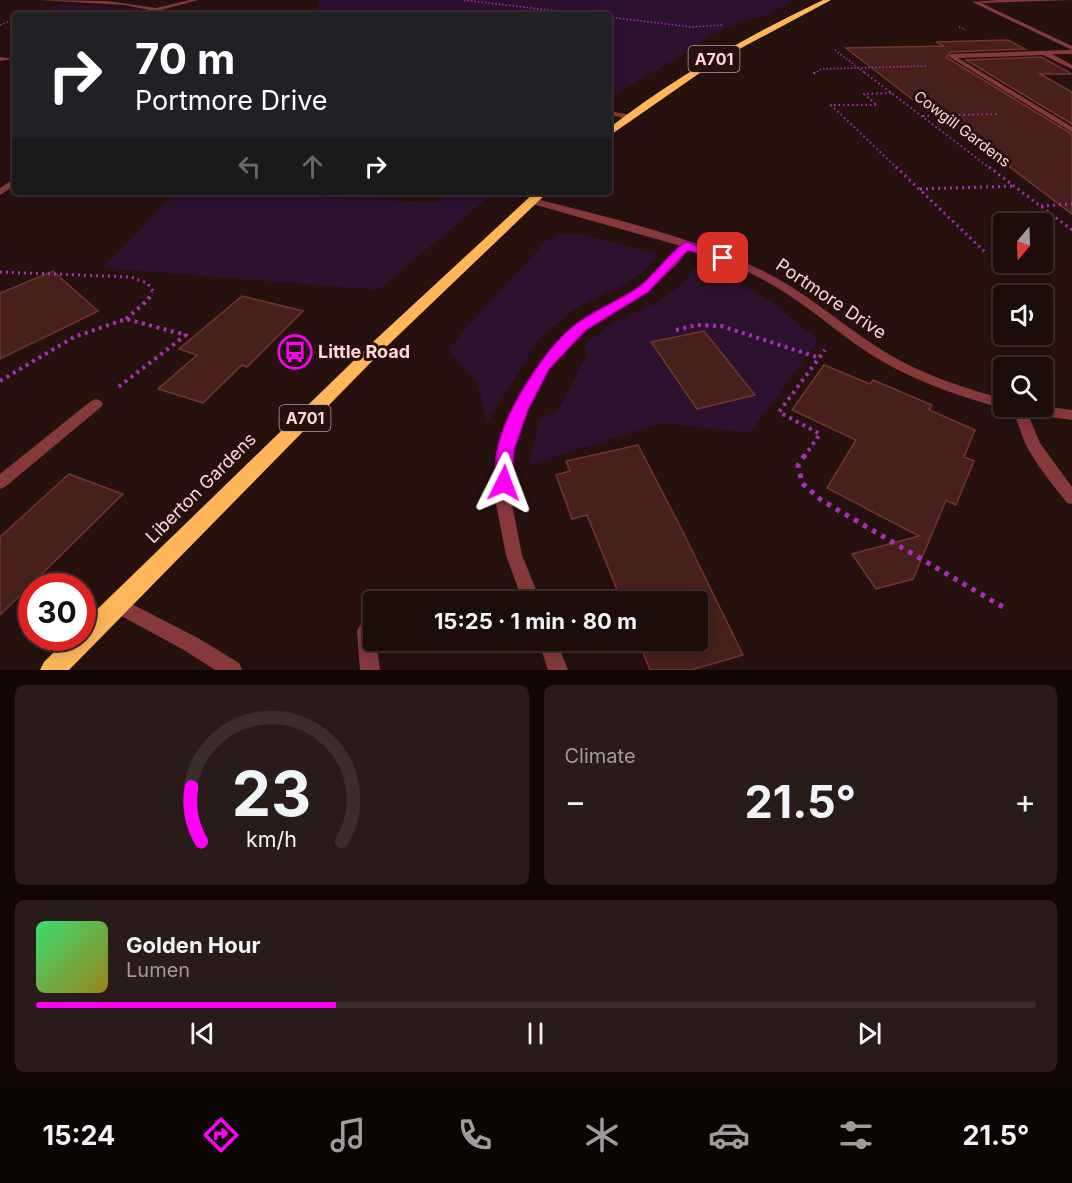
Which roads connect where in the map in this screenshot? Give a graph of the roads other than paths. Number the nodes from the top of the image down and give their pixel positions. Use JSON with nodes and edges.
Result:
{"nodes":[{"id":1,"x":40,"y":0,"type":"edge"},
{"id":2,"x":196,"y":0,"type":"edge"},
{"id":3,"x":824,"y":0,"type":"edge"},
{"id":4,"x":1072,"y":0,"type":"edge"},
{"id":5,"x":971,"y":1,"type":"edge"},
{"id":6,"x":158,"y":9,"type":"junction"},
{"id":7,"x":164,"y":12,"type":"edge"},
{"id":8,"x":1072,"y":50,"type":"edge"},
{"id":9,"x":1045,"y":54,"type":"junction"},
{"id":10,"x":0,"y":59,"type":"edge"},
{"id":11,"x":10,"y":59,"type":"dead end"},
{"id":12,"x":1072,"y":67,"type":"edge"},
{"id":13,"x":612,"y":114,"type":"edge"},
{"id":14,"x":628,"y":117,"type":"junction"},
{"id":15,"x":612,"y":130,"type":"edge"},
{"id":16,"x":1072,"y":130,"type":"edge"},
{"id":17,"x":537,"y":197,"type":"edge"},
{"id":18,"x":686,"y":246,"type":"junction"},
{"id":19,"x":993,"y":401,"type":"edge"},
{"id":20,"x":96,"y":404,"type":"road end"},
{"id":21,"x":1053,"y":412,"type":"edge"},
{"id":22,"x":1072,"y":415,"type":"edge"},
{"id":23,"x":1020,"y":417,"type":"edge"},
{"id":24,"x":0,"y":483,"type":"edge"},
{"id":25,"x":1072,"y":498,"type":"edge"},
{"id":26,"x":528,"y":591,"type":"edge"},
{"id":27,"x":118,"y":604,"type":"junction"},
{"id":28,"x":368,"y":651,"type":"edge"},
{"id":29,"x":551,"y":651,"type":"edge"},
{"id":30,"x":52,"y":670,"type":"edge"},
{"id":31,"x":232,"y":670,"type":"edge"},
{"id":32,"x":370,"y":670,"type":"edge"},
{"id":33,"x":558,"y":670,"type":"edge"}],
"edges":[{"from":1,"to":6,"type":"street"},
{"from":2,"to":6,"type":"street"},
{"from":3,"to":14,"type":"main road","number":"A701"},
{"from":4,"to":5,"type":"street"},
{"from":5,"to":8,"type":"street"},
{"from":6,"to":7,"type":"street"},
{"from":8,"to":9,"type":"street"},
{"from":9,"to":12,"type":"street"},
{"from":9,"to":16,"type":"street"},
{"from":10,"to":11,"type":"street"},
{"from":13,"to":14,"type":"street"},
{"from":14,"to":15,"type":"main road","number":"A701"},
{"from":17,"to":18,"type":"street","name":"Portmore Drive"},
{"from":17,"to":27,"type":"main road","name":"Liberton Gardens","number":"A701"},
{"from":18,"to":19,"type":"street","name":"Portmore Drive"},
{"from":18,"to":26,"type":"street"},
{"from":20,"to":24,"type":"street"},
{"from":21,"to":22,"type":"street"},
{"from":23,"to":25,"type":"street"},
{"from":27,"to":30,"type":"main road","name":"Liberton Gardens","number":"A701"},
{"from":27,"to":31,"type":"street"},
{"from":28,"to":32,"type":"street"},
{"from":29,"to":33,"type":"street"}]}
